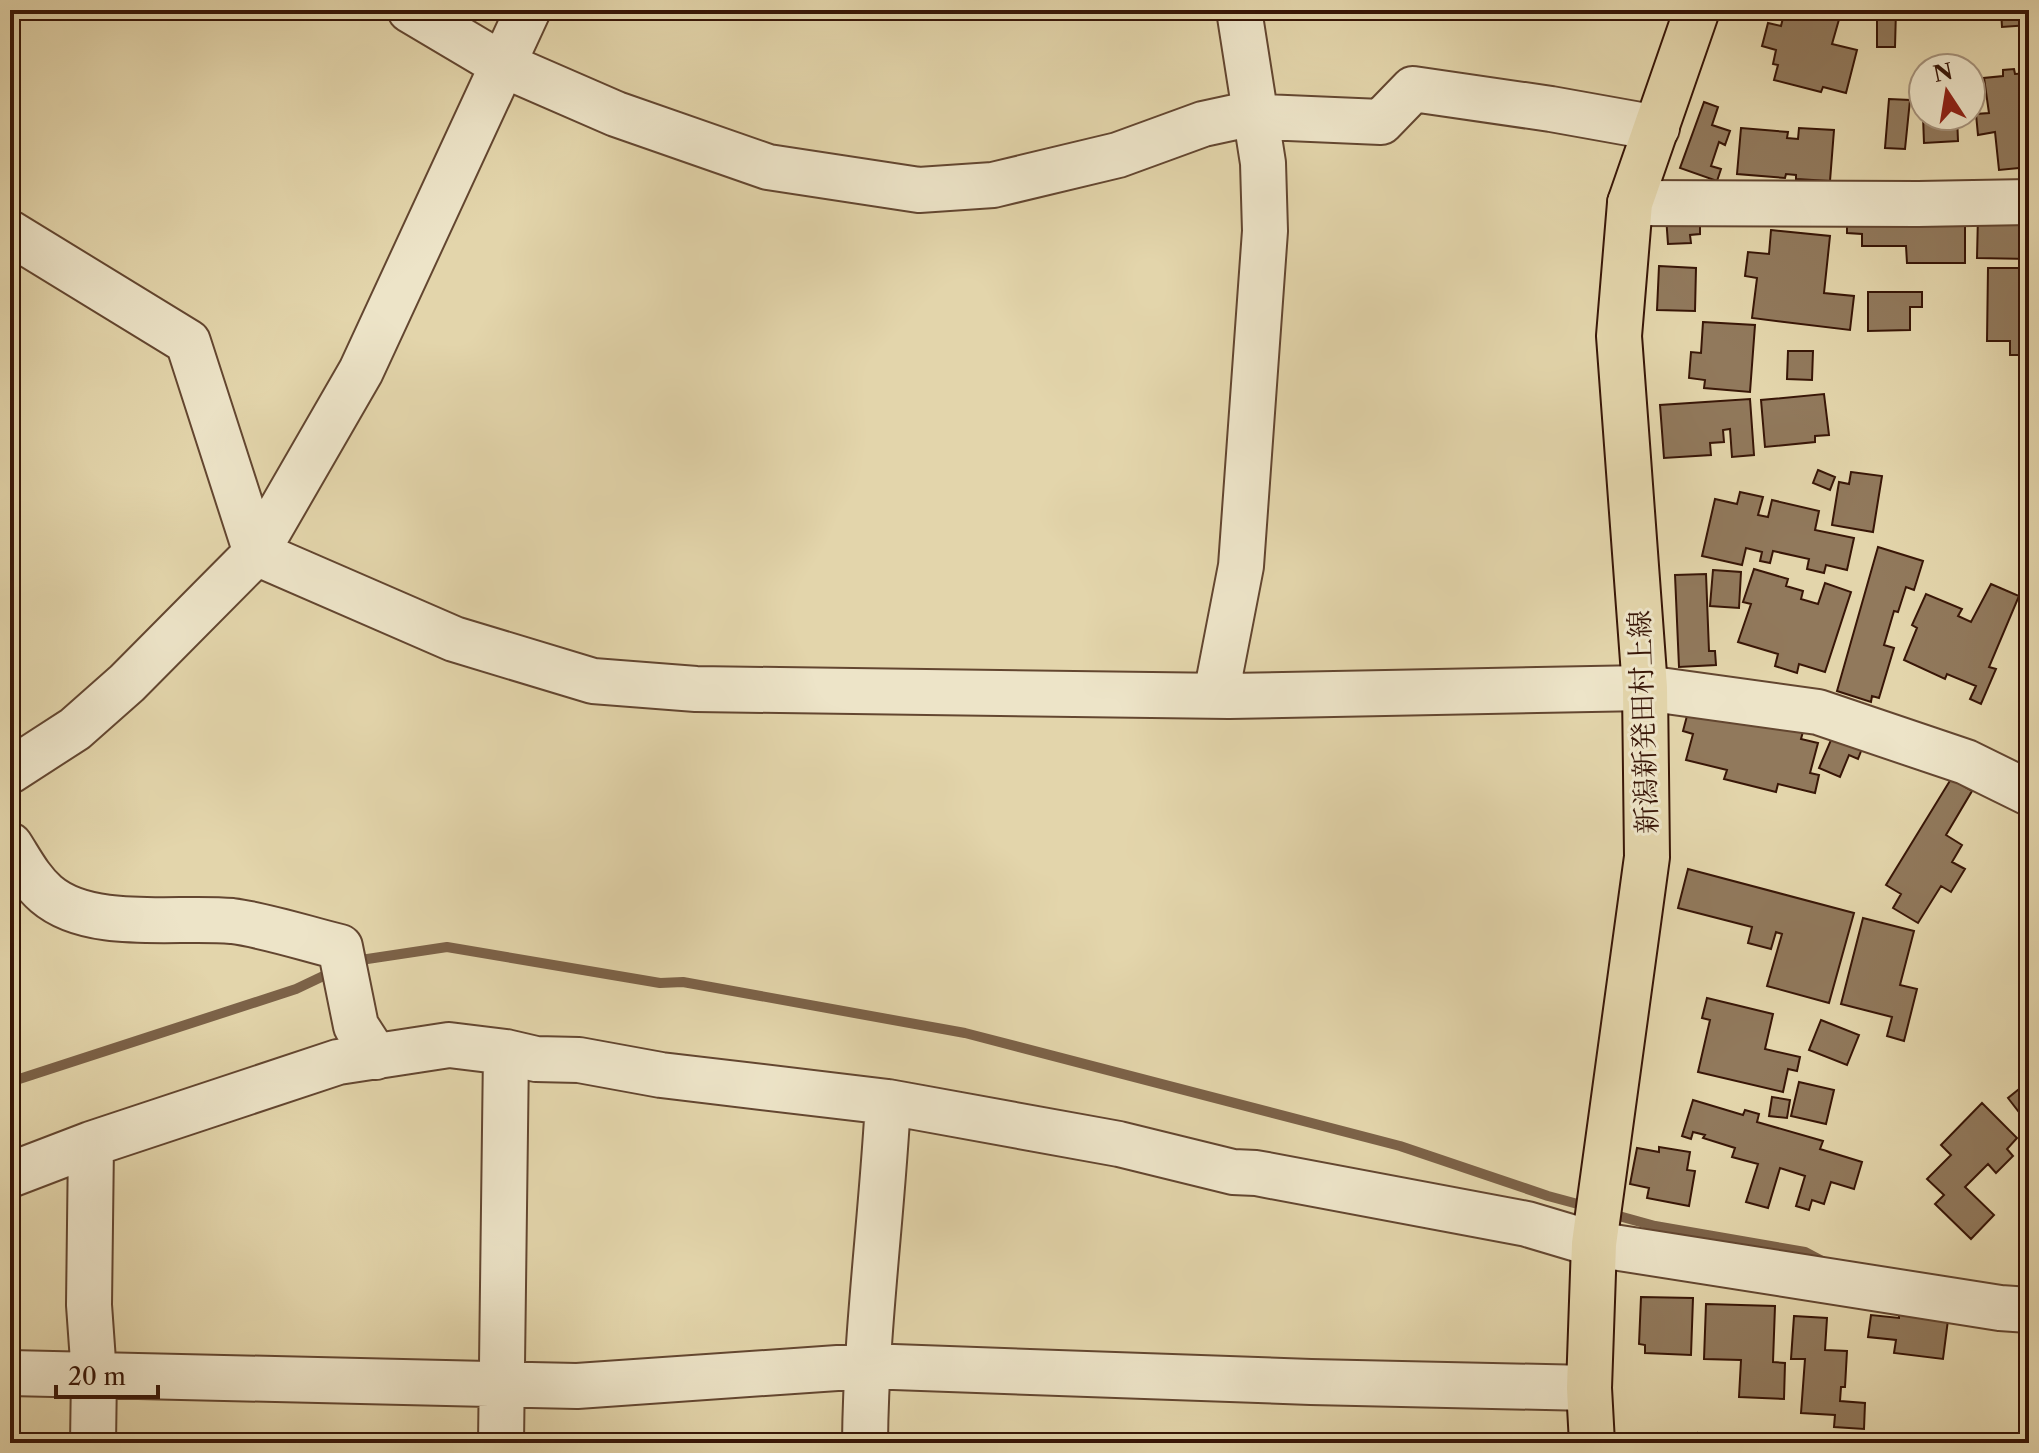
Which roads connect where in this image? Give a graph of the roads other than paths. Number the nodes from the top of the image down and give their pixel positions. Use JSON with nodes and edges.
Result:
{"nodes":[{"id":1,"x":410,"y":10,"type":"edge"},
{"id":2,"x":528,"y":10,"type":"edge"},
{"id":3,"x":1239,"y":10,"type":"edge"},
{"id":4,"x":1697,"y":10,"type":"edge"},
{"id":5,"x":501,"y":64,"type":"junction"},
{"id":6,"x":1255,"y":117,"type":"junction"},
{"id":7,"x":1657,"y":128,"type":"junction"},
{"id":8,"x":2029,"y":202,"type":"edge"},
{"id":9,"x":1630,"y":203,"type":"junction"},
{"id":10,"x":10,"y":233,"type":"edge"},
{"id":11,"x":256,"y":553,"type":"junction"},
{"id":12,"x":1645,"y":688,"type":"junction"},
{"id":13,"x":1216,"y":695,"type":"junction"},
{"id":14,"x":10,"y":771,"type":"edge"},
{"id":15,"x":2029,"y":793,"type":"edge"},
{"id":16,"x":10,"y":845,"type":"edge"},
{"id":17,"x":506,"y":1052,"type":"junction"},
{"id":18,"x":376,"y":1057,"type":"junction"},
{"id":19,"x":888,"y":1102,"type":"junction"},
{"id":20,"x":91,"y":1144,"type":"junction"},
{"id":21,"x":10,"y":1175,"type":"edge"},
{"id":22,"x":1594,"y":1244,"type":"junction"},
{"id":23,"x":2014,"y":1309,"type":"edge"},
{"id":24,"x":866,"y":1366,"type":"junction"},
{"id":25,"x":10,"y":1373,"type":"edge"},
{"id":26,"x":94,"y":1375,"type":"junction"},
{"id":27,"x":501,"y":1383,"type":"junction"},
{"id":28,"x":1589,"y":1388,"type":"junction"},
{"id":29,"x":93,"y":1443,"type":"edge"},
{"id":30,"x":501,"y":1443,"type":"edge"},
{"id":31,"x":865,"y":1443,"type":"edge"},
{"id":32,"x":1592,"y":1443,"type":"edge"}],
"edges":[{"from":1,"to":5,"type":"street"},
{"from":2,"to":5,"type":"street"},
{"from":3,"to":6,"type":"street"},
{"from":4,"to":7,"type":"main road","name":"新潟新発田村上線"},
{"from":5,"to":6,"type":"street"},
{"from":5,"to":11,"type":"street"},
{"from":6,"to":7,"type":"street"},
{"from":6,"to":13,"type":"street"},
{"from":7,"to":9,"type":"main road","name":"新潟新発田村上線"},
{"from":8,"to":9,"type":"street"},
{"from":9,"to":12,"type":"main road","name":"新潟新発田村上線"},
{"from":10,"to":11,"type":"street"},
{"from":11,"to":13,"type":"street"},
{"from":11,"to":14,"type":"street"},
{"from":12,"to":13,"type":"street"},
{"from":12,"to":15,"type":"street"},
{"from":12,"to":22,"type":"main road","name":"新潟新発田村上線"},
{"from":16,"to":18,"type":"street"},
{"from":17,"to":18,"type":"street"},
{"from":17,"to":19,"type":"street"},
{"from":17,"to":27,"type":"street"},
{"from":18,"to":20,"type":"street"},
{"from":19,"to":22,"type":"street"},
{"from":19,"to":24,"type":"street"},
{"from":20,"to":21,"type":"street"},
{"from":20,"to":26,"type":"street"},
{"from":22,"to":23,"type":"street"},
{"from":22,"to":28,"type":"main road","name":"新潟新発田村上線"},
{"from":24,"to":27,"type":"street"},
{"from":24,"to":28,"type":"street"},
{"from":24,"to":31,"type":"street"},
{"from":25,"to":26,"type":"street"},
{"from":26,"to":27,"type":"street"},
{"from":26,"to":29,"type":"street"},
{"from":27,"to":30,"type":"street"},
{"from":28,"to":32,"type":"main road","name":"新潟新発田村上線"}]}
